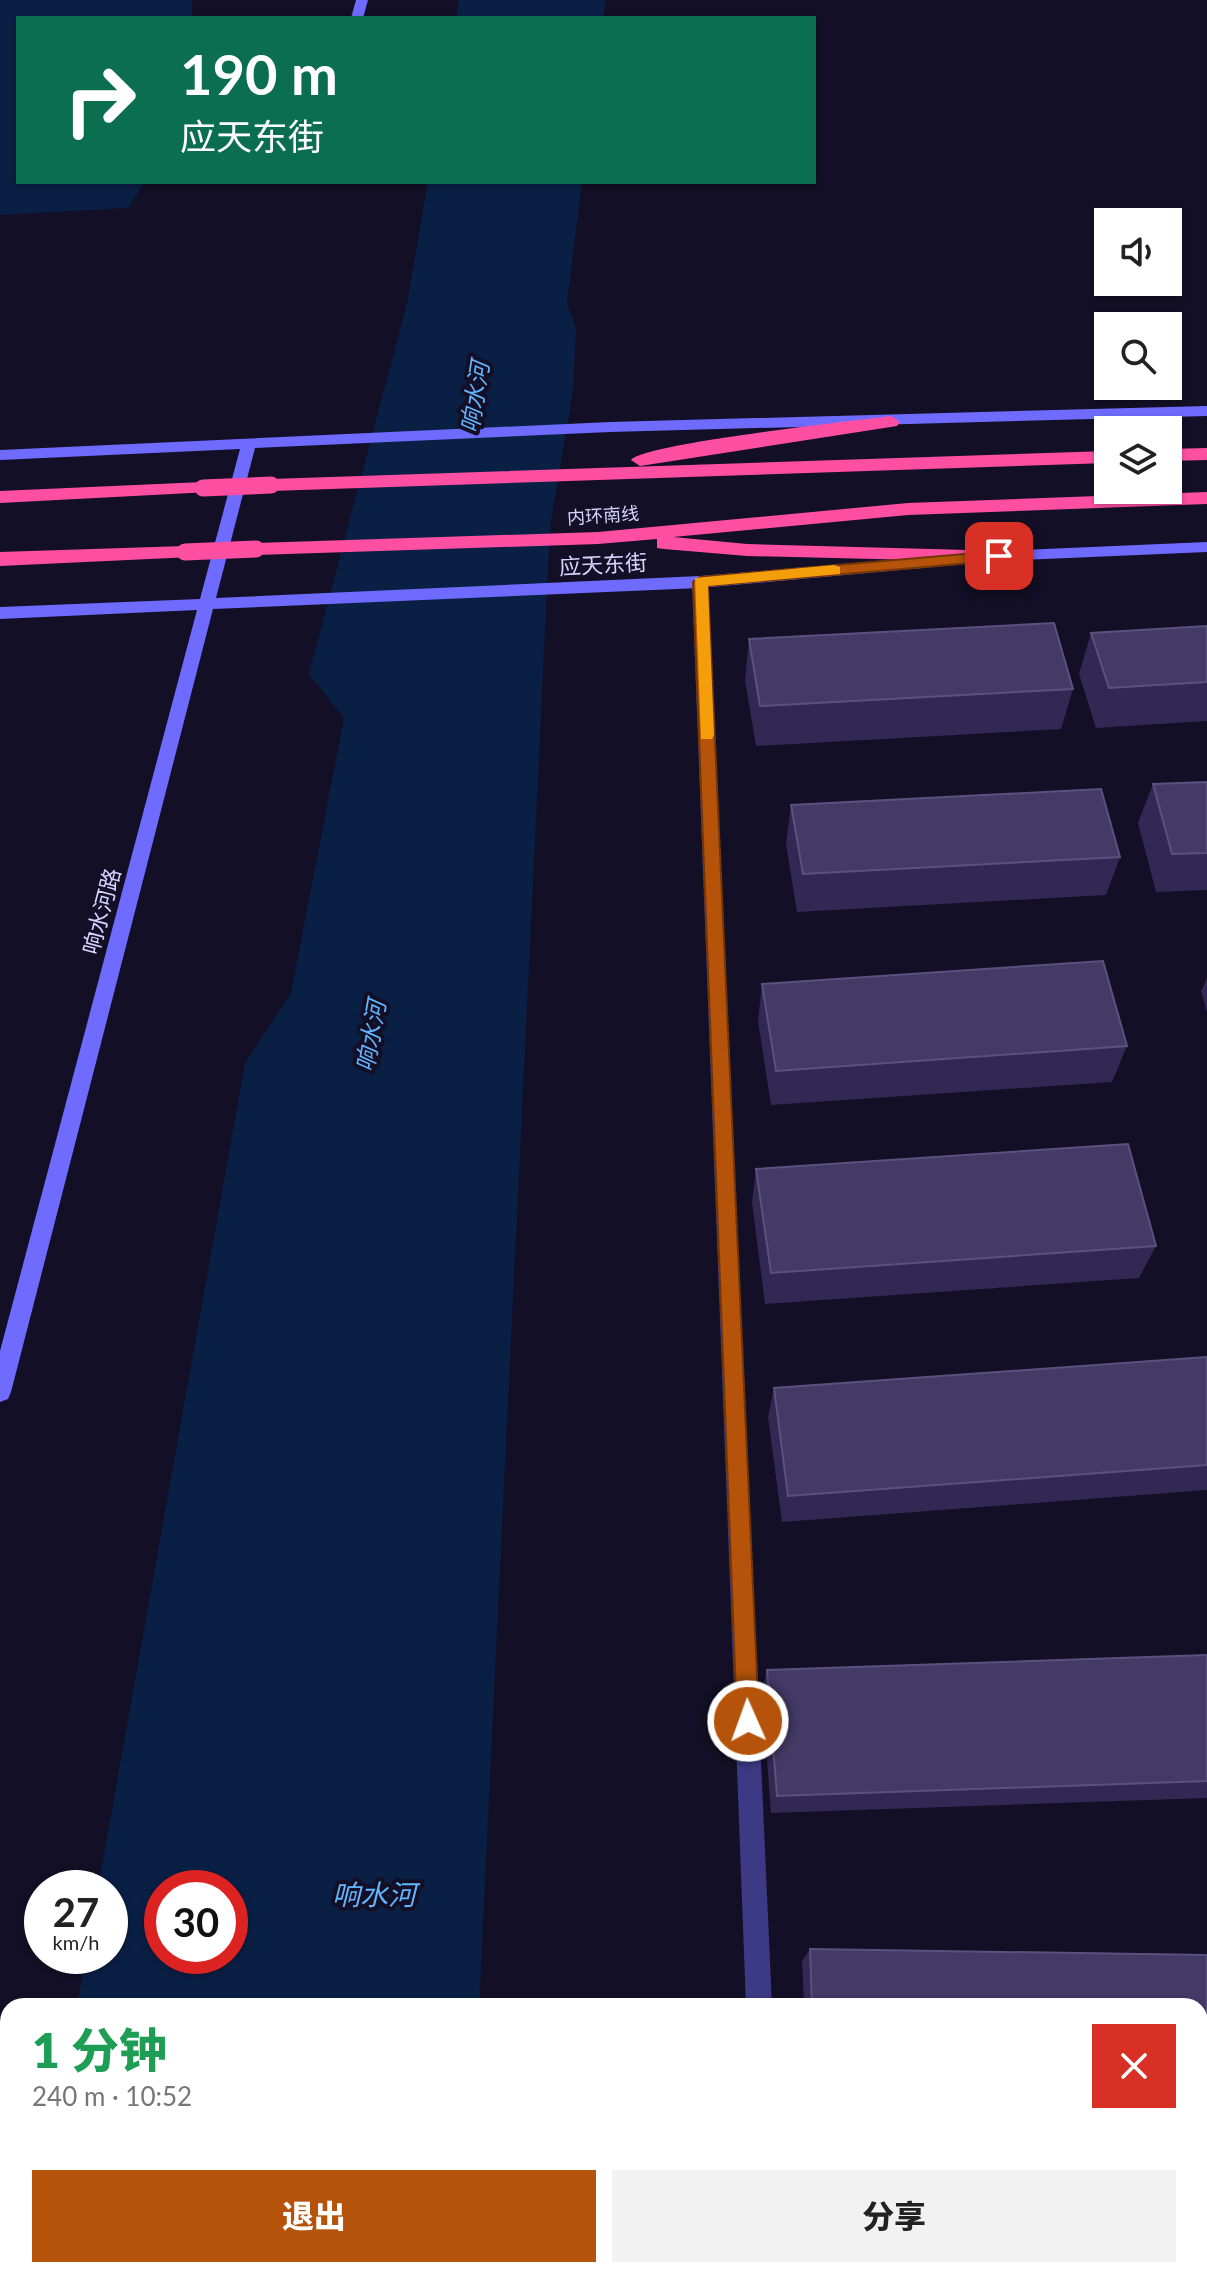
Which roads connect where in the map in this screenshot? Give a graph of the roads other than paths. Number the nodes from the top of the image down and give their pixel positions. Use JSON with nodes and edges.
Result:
{"nodes":[{"id":1,"x":1207,"y":411,"type":"edge"},
{"id":2,"x":891,"y":422,"type":"junction"},
{"id":3,"x":249,"y":442,"type":"junction"},
{"id":4,"x":1207,"y":454,"type":"edge"},
{"id":5,"x":0,"y":455,"type":"edge"},
{"id":6,"x":1182,"y":455,"type":"edge"},
{"id":7,"x":1094,"y":457,"type":"edge"},
{"id":8,"x":572,"y":474,"type":"junction"},
{"id":9,"x":0,"y":497,"type":"edge"},
{"id":10,"x":1207,"y":498,"type":"edge"},
{"id":11,"x":598,"y":538,"type":"junction"},
{"id":12,"x":1207,"y":547,"type":"edge"},
{"id":13,"x":999,"y":556,"type":"junction"},
{"id":14,"x":0,"y":559,"type":"edge"},
{"id":15,"x":700,"y":582,"type":"junction"},
{"id":16,"x":207,"y":604,"type":"junction"},
{"id":17,"x":0,"y":613,"type":"edge"},
{"id":18,"x":0,"y":1392,"type":"edge"},
{"id":19,"x":759,"y":1998,"type":"edge"}],
"edges":[{"from":1,"to":2,"type":"main road"},
{"from":2,"to":3,"type":"main road"},
{"from":2,"to":8,"type":"highway"},
{"from":3,"to":5,"type":"main road"},
{"from":3,"to":16,"type":"main road","name":"响水河路"},
{"from":4,"to":6,"type":"highway"},
{"from":7,"to":8,"type":"highway","name":"内环南线"},
{"from":8,"to":9,"type":"highway","name":"内环南线","bridge":true},
{"from":10,"to":11,"type":"highway","name":"内环南线"},
{"from":11,"to":13,"type":"highway"},
{"from":11,"to":14,"type":"highway","name":"内环南线","bridge":true},
{"from":12,"to":13,"type":"main road","name":"应天东街"},
{"from":13,"to":15,"type":"main road","name":"应天东街"},
{"from":15,"to":16,"type":"main road","name":"应天东街"},
{"from":15,"to":19,"type":"street"},
{"from":16,"to":17,"type":"main road","name":"应天东街"},
{"from":16,"to":18,"type":"main road","name":"响水河路"}]}
